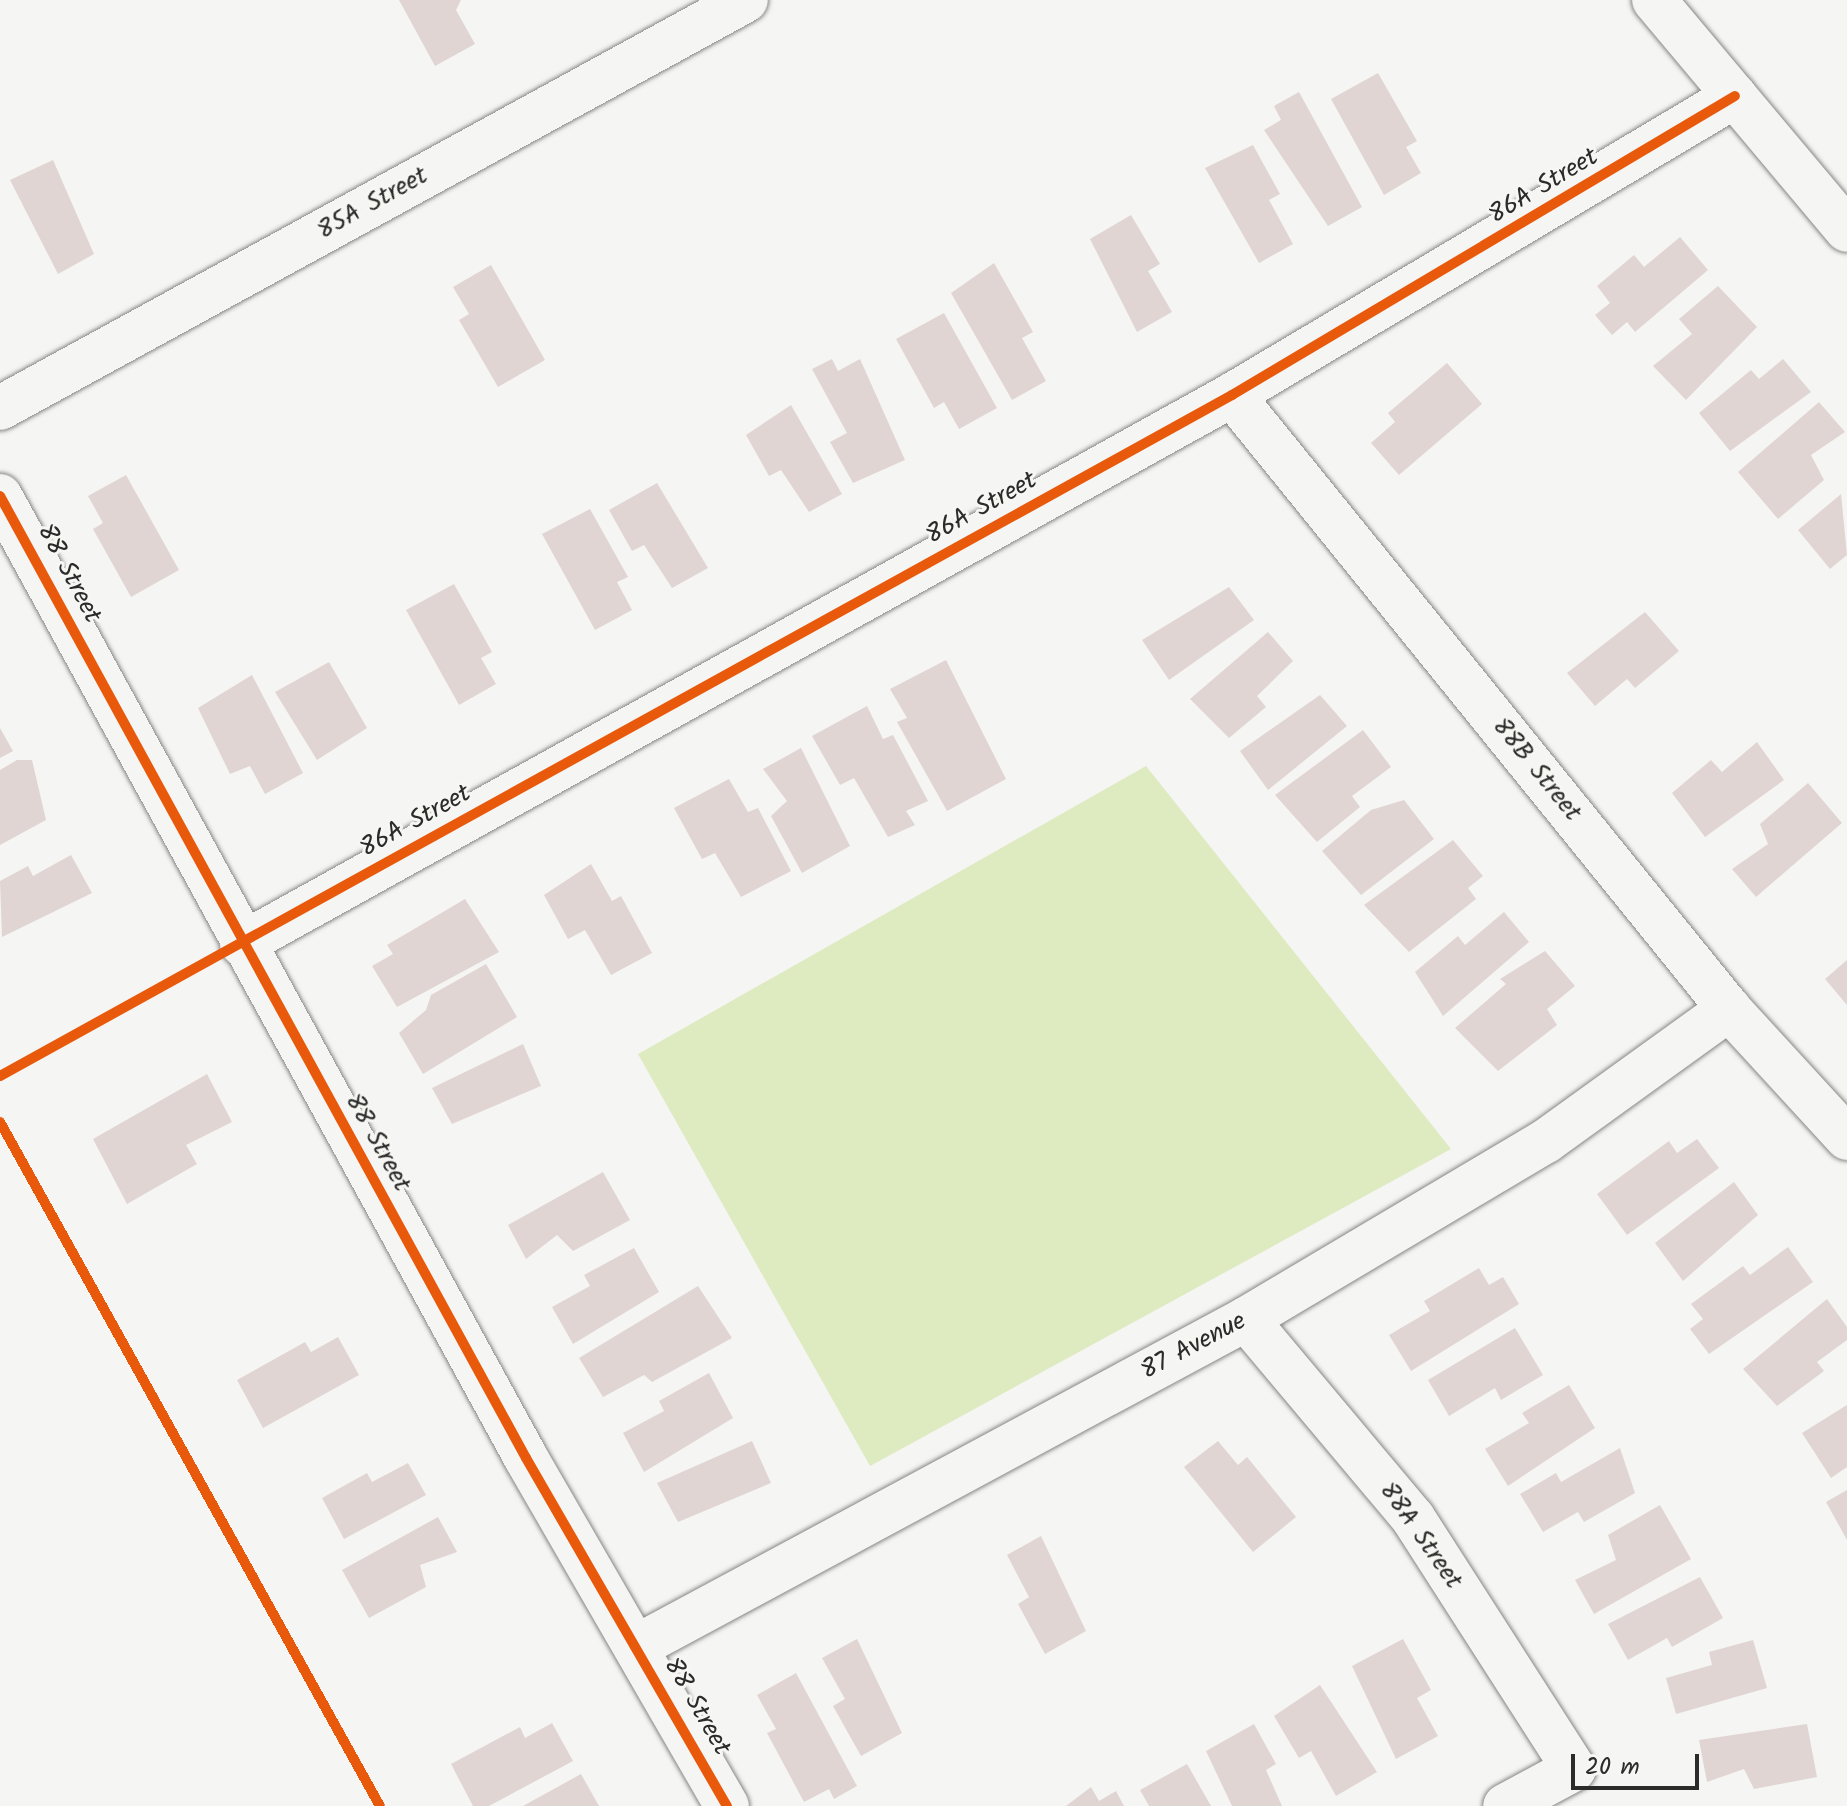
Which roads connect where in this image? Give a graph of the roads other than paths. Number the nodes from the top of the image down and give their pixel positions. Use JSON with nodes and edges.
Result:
{"nodes":[{"id":1,"x":746,"y":0,"type":"edge"},
{"id":2,"x":1654,"y":0,"type":"edge"},
{"id":3,"x":1735,"y":96,"type":"junction"},
{"id":4,"x":1847,"y":230,"type":"edge"},
{"id":5,"x":1232,"y":395,"type":"junction"},
{"id":6,"x":0,"y":408,"type":"edge"},
{"id":7,"x":0,"y":496,"type":"edge"},
{"id":8,"x":242,"y":944,"type":"junction"},
{"id":9,"x":1729,"y":1009,"type":"junction"},
{"id":10,"x":1847,"y":1138,"type":"edge"},
{"id":11,"x":1246,"y":1319,"type":"junction"},
{"id":12,"x":636,"y":1647,"type":"junction"},
{"id":13,"x":727,"y":1806,"type":"edge"},
{"id":14,"x":1505,"y":1806,"type":"edge"}],
"edges":[{"from":1,"to":6,"type":"street","name":"85A Street"},
{"from":2,"to":3,"type":"street"},
{"from":3,"to":4,"type":"street"},
{"from":3,"to":5,"type":"street","name":"86A Street"},
{"from":5,"to":8,"type":"street","name":"86A Street"},
{"from":5,"to":9,"type":"street","name":"88B Street"},
{"from":7,"to":8,"type":"street","name":"88 Street"},
{"from":8,"to":12,"type":"street","name":"88 Street"},
{"from":9,"to":10,"type":"street","name":"88B Street"},
{"from":9,"to":11,"type":"street","name":"87 Avenue"},
{"from":11,"to":12,"type":"street","name":"87 Avenue"},
{"from":11,"to":14,"type":"street","name":"88A Street"},
{"from":12,"to":13,"type":"street","name":"88 Street"}]}
